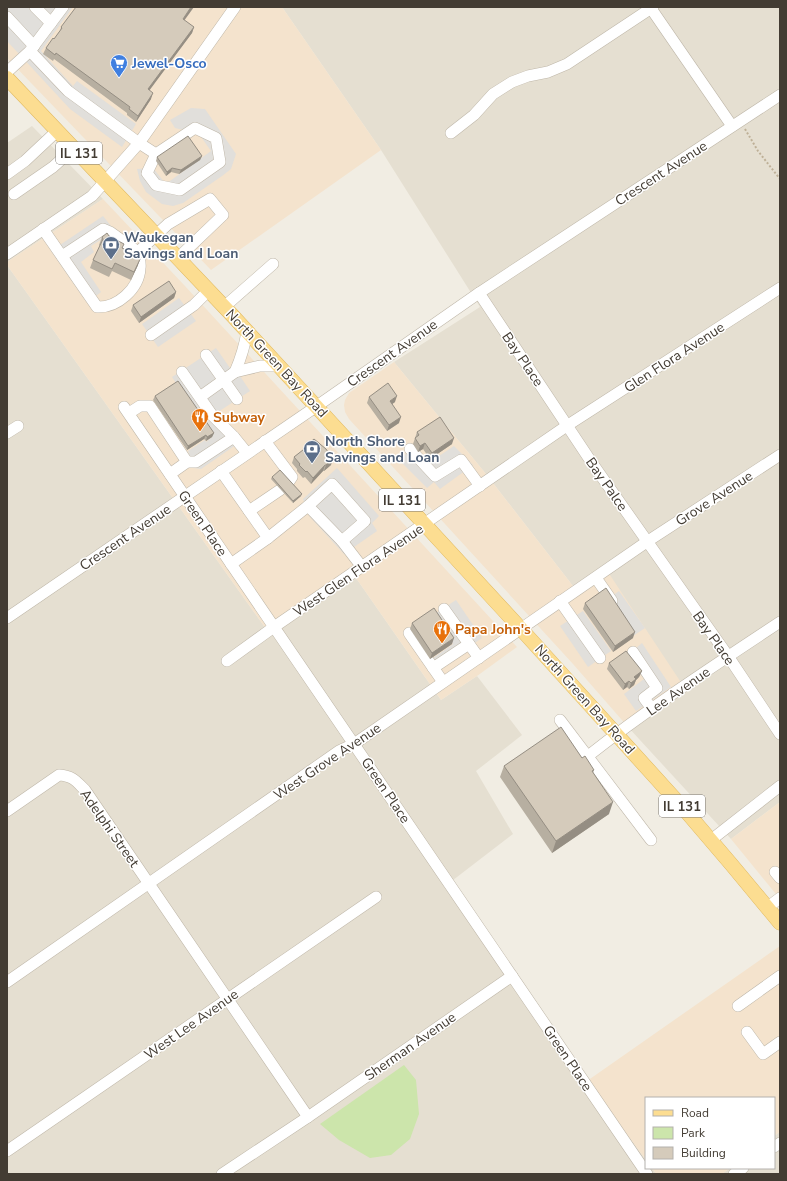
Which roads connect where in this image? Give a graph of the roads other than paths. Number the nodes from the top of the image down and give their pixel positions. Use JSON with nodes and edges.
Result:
{"nodes":[{"id":1,"x":35,"y":7,"type":"edge"},
{"id":2,"x":63,"y":7,"type":"edge"},
{"id":3,"x":235,"y":7,"type":"edge"},
{"id":4,"x":651,"y":7,"type":"edge"},
{"id":5,"x":7,"y":17,"type":"edge"},
{"id":6,"x":51,"y":23,"type":"junction"},
{"id":7,"x":32,"y":49,"type":"junction"},
{"id":8,"x":7,"y":72,"type":"edge"},
{"id":9,"x":7,"y":78,"type":"edge"},
{"id":10,"x":780,"y":95,"type":"edge"},
{"id":11,"x":736,"y":124,"type":"junction"},
{"id":12,"x":57,"y":130,"type":"junction"},
{"id":13,"x":451,"y":133,"type":"dead end"},
{"id":14,"x":139,"y":143,"type":"junction"},
{"id":15,"x":74,"y":148,"type":"junction"},
{"id":16,"x":156,"y":154,"type":"junction"},
{"id":17,"x":7,"y":174,"type":"edge"},
{"id":18,"x":106,"y":181,"type":"junction"},
{"id":19,"x":14,"y":194,"type":"dead end"},
{"id":20,"x":43,"y":229,"type":"junction"},
{"id":21,"x":156,"y":234,"type":"junction"},
{"id":22,"x":138,"y":252,"type":"junction"},
{"id":23,"x":7,"y":254,"type":"edge"},
{"id":24,"x":62,"y":256,"type":"junction"},
{"id":25,"x":178,"y":258,"type":"junction"},
{"id":26,"x":273,"y":264,"type":"dead end"},
{"id":27,"x":780,"y":288,"type":"edge"},
{"id":28,"x":209,"y":290,"type":"junction"},
{"id":29,"x":479,"y":293,"type":"junction"},
{"id":30,"x":224,"y":307,"type":"junction"},
{"id":31,"x":247,"y":331,"type":"junction"},
{"id":32,"x":151,"y":335,"type":"dead end"},
{"id":33,"x":206,"y":356,"type":"dead end"},
{"id":34,"x":280,"y":366,"type":"junction"},
{"id":35,"x":182,"y":372,"type":"dead end"},
{"id":36,"x":235,"y":372,"type":"junction"},
{"id":37,"x":224,"y":380,"type":"junction"},
{"id":38,"x":200,"y":397,"type":"junction"},
{"id":39,"x":237,"y":400,"type":"dead end"},
{"id":40,"x":316,"y":406,"type":"junction"},
{"id":41,"x":568,"y":425,"type":"junction"},
{"id":42,"x":18,"y":426,"type":"dead end"},
{"id":43,"x":7,"y":433,"type":"edge"},
{"id":44,"x":234,"y":437,"type":"junction"},
{"id":45,"x":265,"y":441,"type":"junction"},
{"id":46,"x":410,"y":449,"type":"dead end"},
{"id":47,"x":247,"y":453,"type":"junction"},
{"id":48,"x":780,"y":455,"type":"edge"},
{"id":49,"x":187,"y":462,"type":"junction"},
{"id":50,"x":221,"y":471,"type":"junction"},
{"id":51,"x":170,"y":474,"type":"junction"},
{"id":52,"x":480,"y":486,"type":"junction"},
{"id":53,"x":185,"y":496,"type":"junction"},
{"id":54,"x":308,"y":506,"type":"junction"},
{"id":55,"x":249,"y":511,"type":"junction"},
{"id":56,"x":424,"y":524,"type":"junction"},
{"id":57,"x":268,"y":538,"type":"junction"},
{"id":58,"x":342,"y":541,"type":"junction"},
{"id":59,"x":648,"y":541,"type":"junction"},
{"id":60,"x":231,"y":564,"type":"junction"},
{"id":61,"x":362,"y":567,"type":"junction"},
{"id":62,"x":596,"y":578,"type":"junction"},
{"id":63,"x":560,"y":601,"type":"junction"},
{"id":64,"x":444,"y":609,"type":"dead end"},
{"id":65,"x":618,"y":610,"type":"edge"},
{"id":66,"x":7,"y":618,"type":"edge"},
{"id":67,"x":780,"y":622,"type":"edge"},
{"id":68,"x":274,"y":627,"type":"junction"},
{"id":69,"x":521,"y":629,"type":"junction"},
{"id":70,"x":409,"y":633,"type":"dead end"},
{"id":71,"x":469,"y":644,"type":"junction"},
{"id":72,"x":634,"y":652,"type":"dead end"},
{"id":73,"x":728,"y":656,"type":"junction"},
{"id":74,"x":479,"y":658,"type":"junction"},
{"id":75,"x":600,"y":658,"type":"dead end"},
{"id":76,"x":227,"y":661,"type":"dead end"},
{"id":77,"x":433,"y":668,"type":"junction"},
{"id":78,"x":443,"y":682,"type":"junction"},
{"id":79,"x":652,"y":709,"type":"junction"},
{"id":80,"x":560,"y":720,"type":"dead end"},
{"id":81,"x":617,"y":734,"type":"junction"},
{"id":82,"x":780,"y":734,"type":"edge"},
{"id":83,"x":354,"y":744,"type":"junction"},
{"id":84,"x":588,"y":756,"type":"junction"},
{"id":85,"x":780,"y":786,"type":"edge"},
{"id":86,"x":7,"y":811,"type":"edge"},
{"id":87,"x":651,"y":840,"type":"dead end"},
{"id":88,"x":711,"y":840,"type":"junction"},
{"id":89,"x":149,"y":884,"type":"junction"},
{"id":90,"x":376,"y":897,"type":"dead end"},
{"id":91,"x":780,"y":898,"type":"edge"},
{"id":92,"x":768,"y":907,"type":"junction"},
{"id":93,"x":780,"y":923,"type":"edge"},
{"id":94,"x":512,"y":976,"type":"junction"},
{"id":95,"x":780,"y":976,"type":"edge"},
{"id":96,"x":7,"y":982,"type":"edge"},
{"id":97,"x":228,"y":999,"type":"junction"},
{"id":98,"x":738,"y":1006,"type":"dead end"},
{"id":99,"x":747,"y":1032,"type":"dead end"},
{"id":100,"x":780,"y":1042,"type":"edge"},
{"id":101,"x":308,"y":1117,"type":"junction"},
{"id":102,"x":7,"y":1151,"type":"edge"},
{"id":103,"x":222,"y":1174,"type":"edge"},
{"id":104,"x":647,"y":1174,"type":"edge"}],
"edges":[{"from":1,"to":6,"type":"street"},
{"from":2,"to":6,"type":"street"},
{"from":3,"to":14,"type":"street"},
{"from":4,"to":11,"type":"street"},
{"from":4,"to":13,"type":"street"},
{"from":5,"to":7,"type":"street"},
{"from":6,"to":7,"type":"street"},
{"from":7,"to":8,"type":"street"},
{"from":7,"to":14,"type":"street"},
{"from":9,"to":12,"type":"main road","name":"North Green Bay Road","number":"IL 131"},
{"from":10,"to":11,"type":"street","name":"Crescent Avenue"},
{"from":11,"to":29,"type":"street","name":"Crescent Avenue"},
{"from":12,"to":15,"type":"main road","name":"North Green Bay Road","number":"IL 131"},
{"from":12,"to":17,"type":"street"},
{"from":14,"to":16,"type":"street"},
{"from":14,"to":18,"type":"street"},
{"from":15,"to":18,"type":"main road","name":"North Green Bay Road","number":"IL 131"},
{"from":15,"to":19,"type":"street"},
{"from":16,"to":16,"type":"street"},
{"from":18,"to":20,"type":"street"},
{"from":18,"to":21,"type":"main road","name":"North Green Bay Road","number":"IL 131"},
{"from":20,"to":23,"type":"street"},
{"from":20,"to":24,"type":"street"},
{"from":21,"to":22,"type":"street"},
{"from":21,"to":25,"type":"main road","name":"North Green Bay Road","number":"IL 131"},
{"from":21,"to":25,"type":"street"},
{"from":22,"to":24,"type":"street"},
{"from":22,"to":24,"type":"street"},
{"from":25,"to":28,"type":"main road","name":"North Green Bay Road","number":"IL 131"},
{"from":26,"to":30,"type":"street"},
{"from":27,"to":41,"type":"street","name":"Glen Flora Avenue"},
{"from":28,"to":30,"type":"main road","name":"North Green Bay Road","number":"IL 131"},
{"from":28,"to":32,"type":"street"},
{"from":29,"to":40,"type":"street","name":"Crescent Avenue"},
{"from":29,"to":41,"type":"street","name":"Bay Place"},
{"from":30,"to":31,"type":"main road","name":"North Green Bay Road","number":"IL 131"},
{"from":31,"to":34,"type":"main road","name":"North Green Bay Road","number":"IL 131"},
{"from":31,"to":36,"type":"street"},
{"from":33,"to":37,"type":"street"},
{"from":34,"to":36,"type":"street"},
{"from":34,"to":40,"type":"main road","name":"North Green Bay Road","number":"IL 131"},
{"from":35,"to":38,"type":"street"},
{"from":36,"to":37,"type":"street"},
{"from":37,"to":38,"type":"street"},
{"from":37,"to":39,"type":"street"},
{"from":38,"to":44,"type":"street"},
{"from":40,"to":45,"type":"street","name":"Crescent Avenue"},
{"from":40,"to":56,"type":"main road","name":"North Green Bay Road","number":"IL 131"},
{"from":41,"to":52,"type":"street","name":"West Glen Flora Avenue"},
{"from":41,"to":59,"type":"street","name":"Bay Palce"},
{"from":42,"to":43,"type":"street"},
{"from":44,"to":47,"type":"street"},
{"from":44,"to":49,"type":"street"},
{"from":45,"to":47,"type":"street","name":"Crescent Avenue"},
{"from":45,"to":55,"type":"street"},
{"from":46,"to":52,"type":"street"},
{"from":47,"to":50,"type":"street","name":"Crescent Avenue"},
{"from":48,"to":59,"type":"street","name":"Grove Avenue"},
{"from":49,"to":51,"type":"street"},
{"from":49,"to":51,"type":"street","name":"Green Place"},
{"from":50,"to":53,"type":"street","name":"Crescent Avenue"},
{"from":50,"to":55,"type":"street"},
{"from":51,"to":53,"type":"street","name":"Green Place"},
{"from":52,"to":56,"type":"street","name":"West Glen Flora Avenue"},
{"from":53,"to":60,"type":"street","name":"Green Place"},
{"from":53,"to":66,"type":"street","name":"Crescent Avenue"},
{"from":54,"to":57,"type":"street"},
{"from":54,"to":58,"type":"street"},
{"from":54,"to":58,"type":"street"},
{"from":55,"to":57,"type":"street"},
{"from":56,"to":61,"type":"street","name":"West Glen Flora Avenue"},
{"from":56,"to":69,"type":"main road","name":"North Green Bay Road","number":"IL 131"},
{"from":57,"to":60,"type":"street"},
{"from":58,"to":61,"type":"street"},
{"from":59,"to":62,"type":"street","name":"West Grove Avenue"},
{"from":59,"to":73,"type":"street","name":"Bay Place"},
{"from":60,"to":68,"type":"street","name":"Green Place"},
{"from":61,"to":68,"type":"street","name":"West Glen Flora Avenue"},
{"from":62,"to":63,"type":"street","name":"West Grove Avenue"},
{"from":62,"to":65,"type":"street"},
{"from":63,"to":69,"type":"street","name":"West Grove Avenue"},
{"from":63,"to":75,"type":"street"},
{"from":64,"to":71,"type":"street"},
{"from":67,"to":73,"type":"street","name":"Lee Avenue"},
{"from":68,"to":76,"type":"street","name":"West Glen Flora Avenue"},
{"from":68,"to":83,"type":"street","name":"Green Place"},
{"from":69,"to":74,"type":"street","name":"West Grove Avenue"},
{"from":69,"to":81,"type":"main road","name":"North Green Bay Road","number":"IL 131"},
{"from":70,"to":77,"type":"street"},
{"from":71,"to":74,"type":"street"},
{"from":71,"to":77,"type":"street"},
{"from":72,"to":79,"type":"street"},
{"from":73,"to":79,"type":"street","name":"Lee Avenue"},
{"from":73,"to":82,"type":"street","name":"Bay Place"},
{"from":74,"to":78,"type":"street","name":"West Grove Avenue"},
{"from":77,"to":78,"type":"street"},
{"from":78,"to":83,"type":"street","name":"West Grove Avenue"},
{"from":79,"to":81,"type":"street","name":"Lee Avenue"},
{"from":80,"to":84,"type":"street"},
{"from":81,"to":84,"type":"street","name":"Lee Avenue"},
{"from":81,"to":88,"type":"main road","name":"North Green Bay Road","number":"IL 131"},
{"from":83,"to":89,"type":"street","name":"West Grove Avenue"},
{"from":83,"to":94,"type":"street","name":"Green Place"},
{"from":84,"to":87,"type":"street"},
{"from":85,"to":88,"type":"street"},
{"from":86,"to":89,"type":"street","name":"Adelphi Street"},
{"from":88,"to":92,"type":"main road","name":"North Green Bay Road","number":"IL 131"},
{"from":89,"to":96,"type":"street","name":"West Grove Avenue"},
{"from":89,"to":97,"type":"street","name":"Adelphi Street"},
{"from":90,"to":97,"type":"street","name":"West Lee Avenue"},
{"from":91,"to":92,"type":"street"},
{"from":92,"to":93,"type":"main road","name":"North Green Bay Road","number":"IL 131"},
{"from":94,"to":101,"type":"street","name":"Sherman Avenue"},
{"from":94,"to":104,"type":"street","name":"Green Place"},
{"from":95,"to":98,"type":"street"},
{"from":97,"to":101,"type":"street","name":"Adelphi Street"},
{"from":97,"to":102,"type":"street","name":"West Lee Avenue"},
{"from":99,"to":100,"type":"street"},
{"from":101,"to":103,"type":"street","name":"Sherman Avenue"}]}
